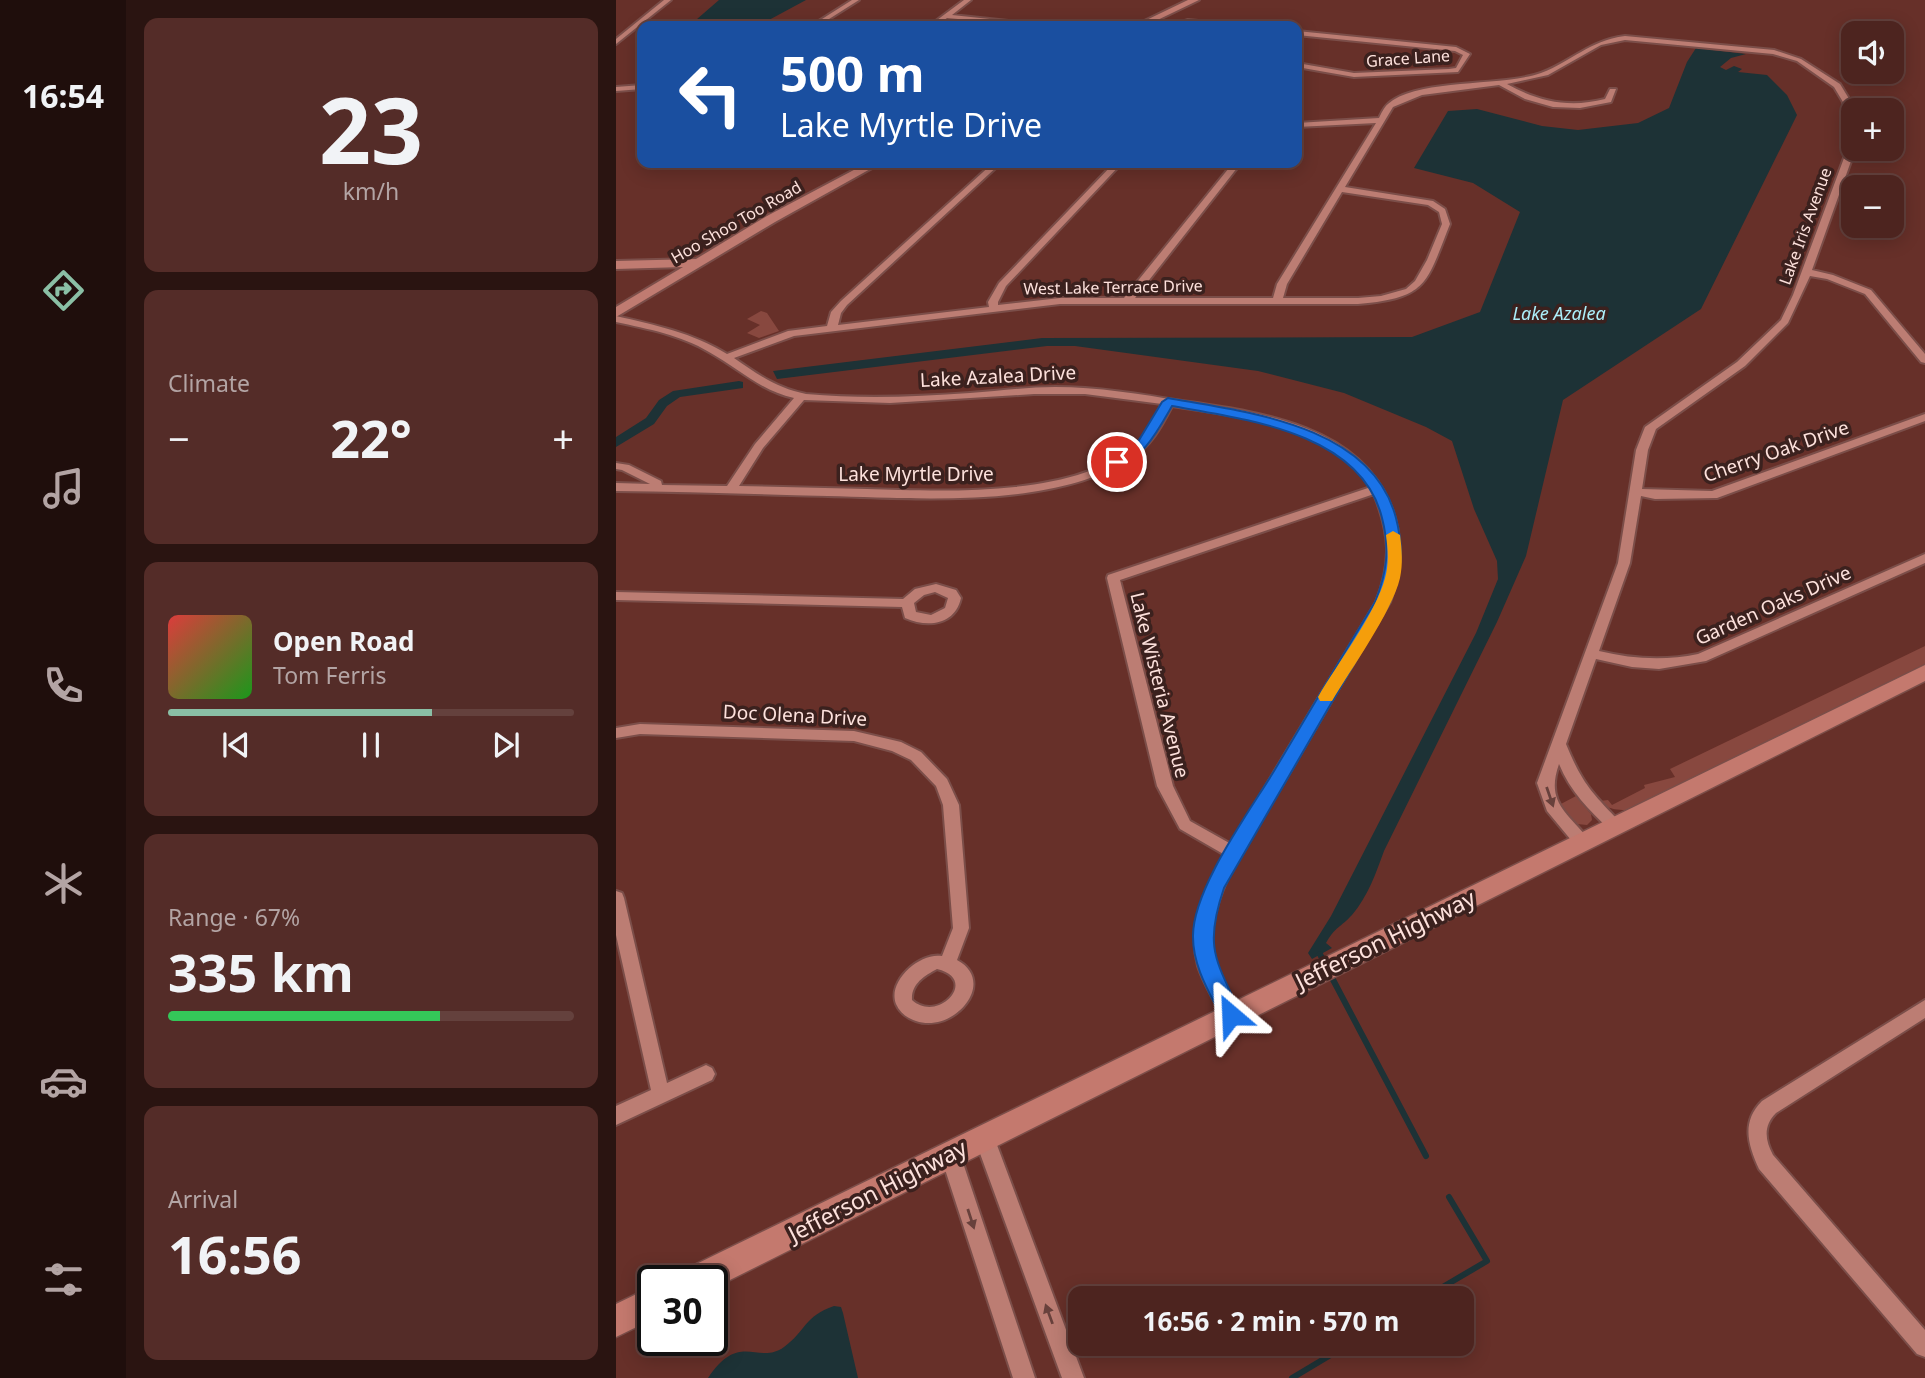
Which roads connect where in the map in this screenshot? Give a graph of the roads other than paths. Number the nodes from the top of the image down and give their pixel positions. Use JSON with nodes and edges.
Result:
{"nodes":[{"id":1,"x":668,"y":0,"type":"edge"},
{"id":2,"x":856,"y":0,"type":"edge"},
{"id":3,"x":968,"y":0,"type":"edge"},
{"id":4,"x":1195,"y":0,"type":"edge"},
{"id":5,"x":945,"y":16,"type":"junction"},
{"id":6,"x":643,"y":21,"type":"edge"},
{"id":7,"x":822,"y":21,"type":"edge"},
{"id":8,"x":939,"y":21,"type":"edge"},
{"id":9,"x":998,"y":21,"type":"edge"},
{"id":10,"x":1153,"y":21,"type":"edge"},
{"id":11,"x":637,"y":26,"type":"edge"},
{"id":12,"x":616,"y":32,"type":"edge"},
{"id":13,"x":628,"y":33,"type":"junction"},
{"id":14,"x":1302,"y":34,"type":"edge"},
{"id":15,"x":616,"y":42,"type":"edge"},
{"id":16,"x":1302,"y":66,"type":"edge"},
{"id":17,"x":1502,"y":84,"type":"junction"},
{"id":18,"x":637,"y":88,"type":"edge"},
{"id":19,"x":616,"y":89,"type":"edge"},
{"id":20,"x":1613,"y":91,"type":"dead end"},
{"id":21,"x":1382,"y":120,"type":"junction"},
{"id":22,"x":1302,"y":125,"type":"edge"},
{"id":23,"x":866,"y":168,"type":"edge"},
{"id":24,"x":992,"y":168,"type":"edge"},
{"id":25,"x":1113,"y":168,"type":"edge"},
{"id":26,"x":1233,"y":168,"type":"edge"},
{"id":27,"x":1340,"y":189,"type":"junction"},
{"id":28,"x":697,"y":263,"type":"junction"},
{"id":29,"x":616,"y":265,"type":"edge"},
{"id":30,"x":1806,"y":271,"type":"junction"},
{"id":31,"x":1128,"y":300,"type":"junction"},
{"id":32,"x":1277,"y":301,"type":"junction"},
{"id":33,"x":994,"y":307,"type":"junction"},
{"id":34,"x":616,"y":313,"type":"edge"},
{"id":35,"x":616,"y":319,"type":"edge"},
{"id":36,"x":832,"y":327,"type":"junction"},
{"id":37,"x":726,"y":358,"type":"junction"},
{"id":38,"x":1925,"y":360,"type":"edge"},
{"id":39,"x":802,"y":396,"type":"junction"},
{"id":40,"x":1168,"y":402,"type":"junction"},
{"id":41,"x":1925,"y":417,"type":"edge"},
{"id":42,"x":616,"y":466,"type":"edge"},
{"id":43,"x":616,"y":487,"type":"edge"},
{"id":44,"x":671,"y":487,"type":"junction"},
{"id":45,"x":1377,"y":488,"type":"junction"},
{"id":46,"x":730,"y":489,"type":"junction"},
{"id":47,"x":1635,"y":492,"type":"junction"},
{"id":48,"x":1925,"y":558,"type":"edge"},
{"id":49,"x":616,"y":596,"type":"edge"},
{"id":50,"x":907,"y":603,"type":"dead end"},
{"id":51,"x":1590,"y":653,"type":"junction"},
{"id":52,"x":1925,"y":672,"type":"edge"},
{"id":53,"x":616,"y":733,"type":"edge"},
{"id":54,"x":1560,"y":745,"type":"junction"},
{"id":55,"x":1615,"y":826,"type":"junction"},
{"id":56,"x":1583,"y":842,"type":"junction"},
{"id":57,"x":1234,"y":853,"type":"junction"},
{"id":58,"x":616,"y":898,"type":"edge"},
{"id":59,"x":948,"y":962,"type":"dead end"},
{"id":60,"x":1925,"y":1009,"type":"edge"},
{"id":61,"x":1231,"y":1015,"type":"junction"},
{"id":62,"x":706,"y":1074,"type":"dead end"},
{"id":63,"x":661,"y":1095,"type":"junction"},
{"id":64,"x":616,"y":1116,"type":"edge"},
{"id":65,"x":984,"y":1137,"type":"junction"},
{"id":66,"x":950,"y":1154,"type":"junction"},
{"id":67,"x":727,"y":1265,"type":"edge"},
{"id":68,"x":637,"y":1310,"type":"edge"},
{"id":69,"x":616,"y":1321,"type":"edge"},
{"id":70,"x":1925,"y":1346,"type":"edge"},
{"id":71,"x":1024,"y":1378,"type":"edge"},
{"id":72,"x":1073,"y":1378,"type":"edge"}],
"edges":[{"from":1,"to":6,"type":"street"},
{"from":2,"to":7,"type":"street"},
{"from":3,"to":5,"type":"street"},
{"from":4,"to":10,"type":"street"},
{"from":5,"to":8,"type":"street"},
{"from":5,"to":9,"type":"street"},
{"from":11,"to":13,"type":"street"},
{"from":12,"to":13,"type":"street"},
{"from":13,"to":15,"type":"street"},
{"from":14,"to":16,"type":"street","name":"Grace Lane"},
{"from":17,"to":20,"type":"street"},
{"from":17,"to":21,"type":"street","name":"Lake Iris Avenue"},
{"from":17,"to":30,"type":"street","name":"Lake Iris Avenue"},
{"from":18,"to":19,"type":"street"},
{"from":21,"to":22,"type":"street"},
{"from":21,"to":27,"type":"street","name":"Lake Iris Avenue"},
{"from":23,"to":28,"type":"street","name":"Hoo Shoo Too Road"},
{"from":24,"to":36,"type":"street"},
{"from":25,"to":33,"type":"street"},
{"from":26,"to":31,"type":"street"},
{"from":27,"to":32,"type":"street","name":"Lake Iris Avenue"},
{"from":27,"to":32,"type":"street","name":"West Lake Terrace Drive"},
{"from":28,"to":29,"type":"street"},
{"from":28,"to":34,"type":"street","name":"Hoo Shoo Too Road"},
{"from":30,"to":38,"type":"street"},
{"from":30,"to":47,"type":"street","name":"Lake Iris Avenue"},
{"from":31,"to":32,"type":"street","name":"West Lake Terrace Drive"},
{"from":31,"to":33,"type":"street","name":"West Lake Terrace Drive"},
{"from":33,"to":36,"type":"street","name":"West Lake Terrace Drive"},
{"from":35,"to":37,"type":"street","name":"Lake Azalea Drive"},
{"from":36,"to":37,"type":"street","name":"West Lake Terrace Drive"},
{"from":37,"to":39,"type":"street","name":"Lake Azalea Drive"},
{"from":39,"to":40,"type":"street","name":"Lake Azalea Drive"},
{"from":39,"to":46,"type":"street"},
{"from":40,"to":45,"type":"street","name":"Lake Azalea Drive"},
{"from":40,"to":46,"type":"street","name":"Lake Myrtle Drive"},
{"from":41,"to":47,"type":"street","name":"Cherry Oak Drive"},
{"from":42,"to":44,"type":"street","name":"Lake Myrtle Drive"},
{"from":43,"to":44,"type":"street","name":"Lake Myrtle Drive"},
{"from":44,"to":46,"type":"street","name":"Lake Myrtle Drive"},
{"from":45,"to":57,"type":"street","name":"Lake Azalea Drive"},
{"from":45,"to":57,"type":"street","name":"Lake Wisteria Avenue"},
{"from":47,"to":51,"type":"street","name":"Lake Iris Avenue"},
{"from":48,"to":51,"type":"street","name":"Garden Oaks Drive"},
{"from":49,"to":50,"type":"street"},
{"from":51,"to":54,"type":"street","name":"Lake Iris Avenue"},
{"from":52,"to":55,"type":"main road","name":"Jefferson Highway"},
{"from":53,"to":59,"type":"street","name":"Doc Olena Drive"},
{"from":54,"to":55,"type":"street"},
{"from":54,"to":56,"type":"street","name":"Lake Iris Avenue","one_way":true},
{"from":55,"to":56,"type":"main road","name":"Jefferson Highway"},
{"from":56,"to":61,"type":"main road","name":"Jefferson Highway"},
{"from":57,"to":61,"type":"street","name":"Lake Azalea Drive"},
{"from":58,"to":63,"type":"street"},
{"from":60,"to":70,"type":"street"},
{"from":61,"to":65,"type":"main road","name":"Jefferson Highway"},
{"from":62,"to":63,"type":"street"},
{"from":63,"to":64,"type":"street"},
{"from":65,"to":66,"type":"main road","name":"Jefferson Highway"},
{"from":72,"to":65,"type":"street","one_way":true},
{"from":66,"to":67,"type":"main road","name":"Jefferson Highway"},
{"from":66,"to":71,"type":"street","one_way":true},
{"from":68,"to":69,"type":"main road"}]}
